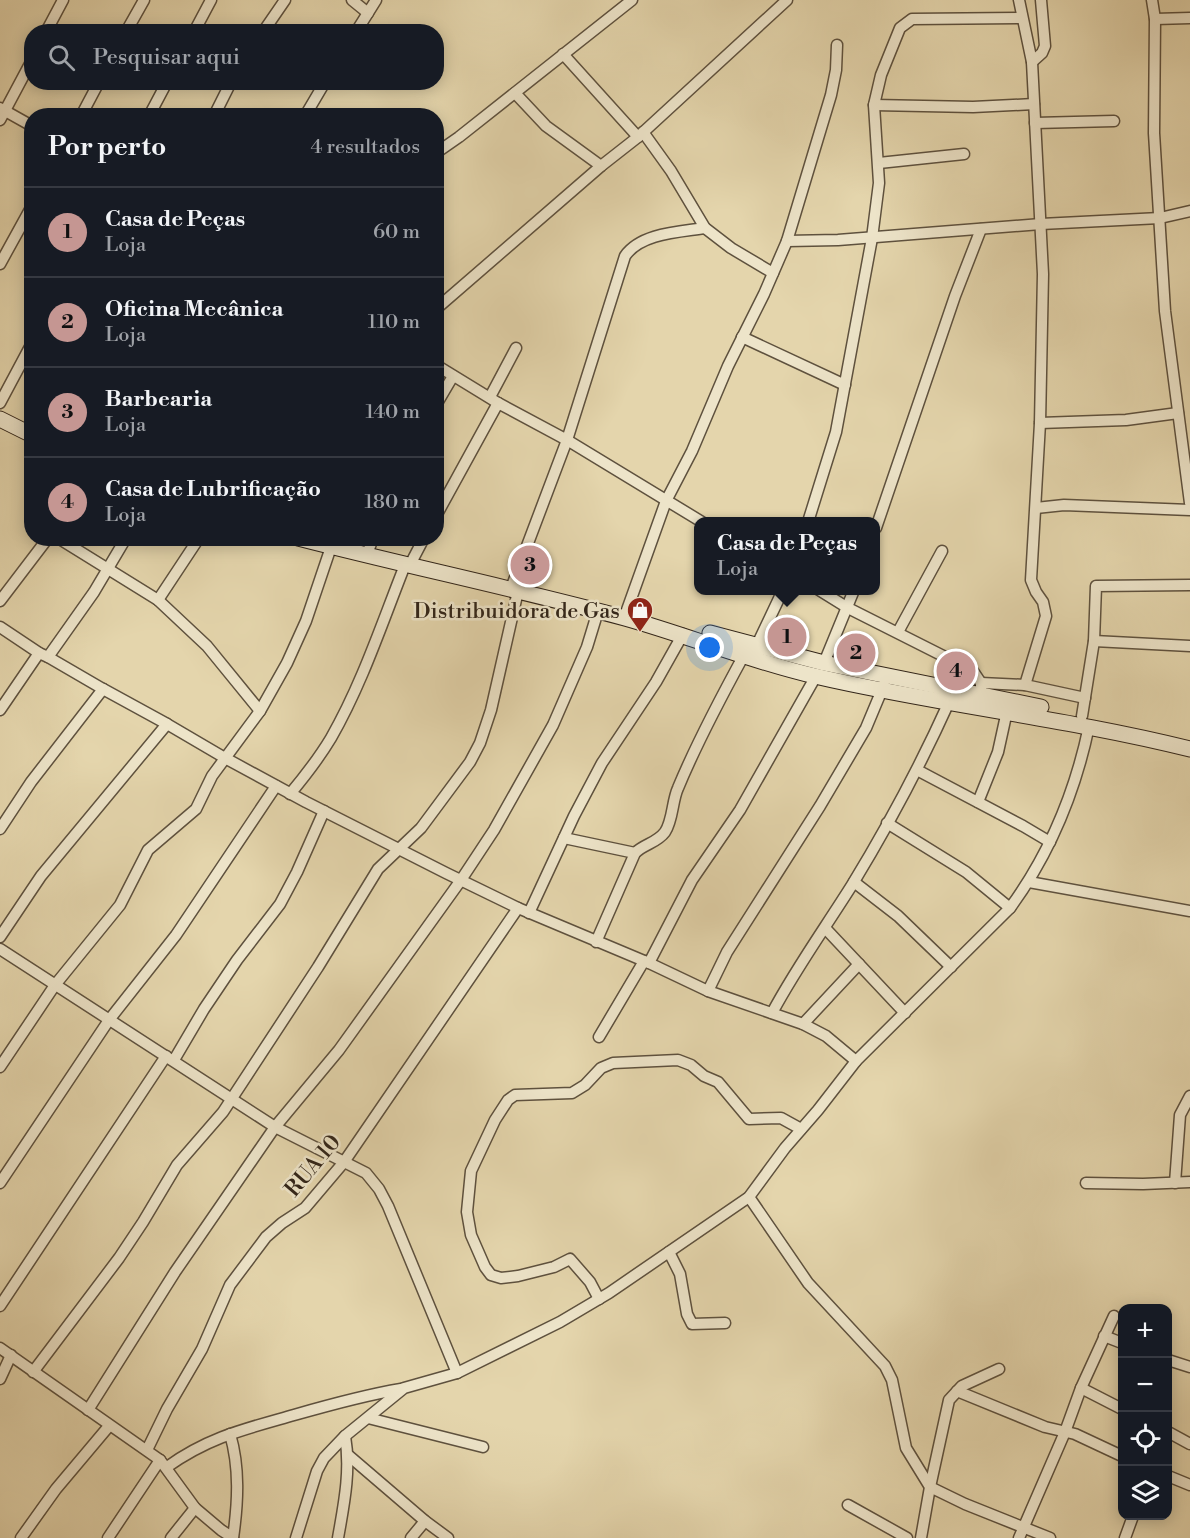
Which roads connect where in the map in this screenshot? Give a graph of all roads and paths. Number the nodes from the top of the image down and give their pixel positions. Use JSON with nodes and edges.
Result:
{"nodes":[{"id":1,"x":63,"y":0,"type":"edge"},
{"id":2,"x":144,"y":0,"type":"edge"},
{"id":3,"x":212,"y":0,"type":"edge"},
{"id":4,"x":285,"y":0,"type":"edge"},
{"id":5,"x":352,"y":0,"type":"edge"},
{"id":6,"x":375,"y":0,"type":"edge"},
{"id":7,"x":787,"y":0,"type":"edge"},
{"id":8,"x":1019,"y":0,"type":"edge"},
{"id":9,"x":1041,"y":0,"type":"edge"},
{"id":10,"x":1152,"y":0,"type":"edge"},
{"id":11,"x":630,"y":1,"type":"edge"},
{"id":12,"x":368,"y":13,"type":"junction"},
{"id":13,"x":1022,"y":18,"type":"junction"},
{"id":14,"x":1155,"y":18,"type":"junction"},
{"id":15,"x":1190,"y":18,"type":"edge"},
{"id":16,"x":50,"y":24,"type":"edge"},
{"id":17,"x":130,"y":24,"type":"edge"},
{"id":18,"x":198,"y":24,"type":"edge"},
{"id":19,"x":268,"y":24,"type":"edge"},
{"id":20,"x":361,"y":24,"type":"edge"},
{"id":21,"x":837,"y":45,"type":"dead end"},
{"id":22,"x":563,"y":54,"type":"junction"},
{"id":23,"x":1032,"y":62,"type":"junction"},
{"id":24,"x":24,"y":74,"type":"edge"},
{"id":25,"x":95,"y":90,"type":"edge"},
{"id":26,"x":163,"y":90,"type":"edge"},
{"id":27,"x":227,"y":90,"type":"edge"},
{"id":28,"x":320,"y":90,"type":"edge"},
{"id":29,"x":515,"y":93,"type":"junction"},
{"id":30,"x":1034,"y":104,"type":"junction"},
{"id":31,"x":874,"y":105,"type":"junction"},
{"id":32,"x":85,"y":108,"type":"edge"},
{"id":33,"x":153,"y":108,"type":"edge"},
{"id":34,"x":217,"y":108,"type":"edge"},
{"id":35,"x":310,"y":108,"type":"edge"},
{"id":36,"x":2,"y":113,"type":"edge"},
{"id":37,"x":1114,"y":121,"type":"dead end"},
{"id":38,"x":24,"y":123,"type":"edge"},
{"id":39,"x":1035,"y":123,"type":"junction"},
{"id":40,"x":640,"y":135,"type":"junction"},
{"id":41,"x":444,"y":147,"type":"edge"},
{"id":42,"x":964,"y":154,"type":"dead end"},
{"id":43,"x":879,"y":163,"type":"junction"},
{"id":44,"x":601,"y":166,"type":"junction"},
{"id":45,"x":1190,"y":211,"type":"edge"},
{"id":46,"x":1160,"y":218,"type":"junction"},
{"id":47,"x":24,"y":220,"type":"edge"},
{"id":48,"x":1041,"y":224,"type":"junction"},
{"id":49,"x":705,"y":228,"type":"junction"},
{"id":50,"x":981,"y":229,"type":"junction"},
{"id":51,"x":872,"y":238,"type":"junction"},
{"id":52,"x":787,"y":241,"type":"junction"},
{"id":53,"x":0,"y":264,"type":"edge"},
{"id":54,"x":773,"y":273,"type":"junction"},
{"id":55,"x":444,"y":302,"type":"edge"},
{"id":56,"x":742,"y":337,"type":"junction"},
{"id":57,"x":516,"y":348,"type":"dead end"},
{"id":58,"x":24,"y":358,"type":"edge"},
{"id":59,"x":444,"y":370,"type":"edge"},
{"id":60,"x":453,"y":376,"type":"junction"},
{"id":61,"x":845,"y":385,"type":"junction"},
{"id":62,"x":444,"y":391,"type":"edge"},
{"id":63,"x":494,"y":400,"type":"junction"},
{"id":64,"x":0,"y":403,"type":"edge"},
{"id":65,"x":1178,"y":412,"type":"junction"},
{"id":66,"x":0,"y":419,"type":"edge"},
{"id":67,"x":1040,"y":423,"type":"junction"},
{"id":68,"x":0,"y":430,"type":"edge"},
{"id":69,"x":24,"y":431,"type":"edge"},
{"id":70,"x":24,"y":440,"type":"edge"},
{"id":71,"x":567,"y":440,"type":"junction"},
{"id":72,"x":444,"y":500,"type":"edge"},
{"id":73,"x":666,"y":501,"type":"junction"},
{"id":74,"x":1190,"y":503,"type":"edge"},
{"id":75,"x":1036,"y":508,"type":"junction"},
{"id":76,"x":1190,"y":510,"type":"edge"},
{"id":77,"x":694,"y":517,"type":"edge"},
{"id":78,"x":810,"y":517,"type":"edge"},
{"id":79,"x":880,"y":517,"type":"edge"},
{"id":80,"x":42,"y":546,"type":"edge"},
{"id":81,"x":71,"y":546,"type":"edge"},
{"id":82,"x":121,"y":546,"type":"edge"},
{"id":83,"x":194,"y":546,"type":"edge"},
{"id":84,"x":328,"y":546,"type":"edge"},
{"id":85,"x":342,"y":546,"type":"edge"},
{"id":86,"x":375,"y":546,"type":"edge"},
{"id":87,"x":419,"y":546,"type":"edge"},
{"id":88,"x":942,"y":552,"type":"dead end"},
{"id":89,"x":409,"y":562,"type":"junction"},
{"id":90,"x":108,"y":569,"type":"junction"},
{"id":91,"x":1190,"y":585,"type":"edge"},
{"id":92,"x":516,"y":587,"type":"junction"},
{"id":93,"x":781,"y":595,"type":"edge"},
{"id":94,"x":826,"y":595,"type":"edge"},
{"id":95,"x":853,"y":595,"type":"edge"},
{"id":96,"x":158,"y":600,"type":"junction"},
{"id":97,"x":0,"y":601,"type":"edge"},
{"id":98,"x":848,"y":608,"type":"junction"},
{"id":99,"x":627,"y":610,"type":"junction"},
{"id":100,"x":597,"y":611,"type":"junction"},
{"id":101,"x":0,"y":627,"type":"edge"},
{"id":102,"x":898,"y":632,"type":"junction"},
{"id":103,"x":683,"y":634,"type":"junction"},
{"id":104,"x":1094,"y":641,"type":"junction"},
{"id":105,"x":1190,"y":646,"type":"edge"},
{"id":106,"x":750,"y":651,"type":"junction"},
{"id":107,"x":44,"y":655,"type":"junction"},
{"id":108,"x":820,"y":670,"type":"junction"},
{"id":109,"x":885,"y":683,"type":"junction"},
{"id":110,"x":1025,"y":685,"type":"junction"},
{"id":111,"x":981,"y":689,"type":"junction"},
{"id":112,"x":103,"y":690,"type":"junction"},
{"id":113,"x":1085,"y":698,"type":"junction"},
{"id":114,"x":949,"y":702,"type":"junction"},
{"id":115,"x":0,"y":710,"type":"edge"},
{"id":116,"x":260,"y":711,"type":"junction"},
{"id":117,"x":1007,"y":711,"type":"junction"},
{"id":118,"x":1086,"y":721,"type":"junction"},
{"id":119,"x":167,"y":724,"type":"junction"},
{"id":120,"x":1190,"y":742,"type":"edge"},
{"id":121,"x":1190,"y":749,"type":"edge"},
{"id":122,"x":225,"y":758,"type":"junction"},
{"id":123,"x":917,"y":770,"type":"junction"},
{"id":124,"x":276,"y":786,"type":"junction"},
{"id":125,"x":290,"y":794,"type":"junction"},
{"id":126,"x":978,"y":802,"type":"junction"},
{"id":127,"x":324,"y":811,"type":"junction"},
{"id":128,"x":887,"y":823,"type":"junction"},
{"id":129,"x":0,"y":829,"type":"edge"},
{"id":130,"x":564,"y":838,"type":"junction"},
{"id":131,"x":1050,"y":842,"type":"junction"},
{"id":132,"x":401,"y":849,"type":"junction"},
{"id":133,"x":635,"y":853,"type":"junction"},
{"id":134,"x":461,"y":880,"type":"junction"},
{"id":135,"x":854,"y":882,"type":"junction"},
{"id":136,"x":1029,"y":882,"type":"junction"},
{"id":137,"x":518,"y":908,"type":"junction"},
{"id":138,"x":1010,"y":908,"type":"junction"},
{"id":139,"x":1190,"y":911,"type":"edge"},
{"id":140,"x":530,"y":913,"type":"junction"},
{"id":141,"x":825,"y":928,"type":"junction"},
{"id":142,"x":0,"y":937,"type":"edge"},
{"id":143,"x":596,"y":942,"type":"junction"},
{"id":144,"x":0,"y":950,"type":"edge"},
{"id":145,"x":646,"y":962,"type":"junction"},
{"id":146,"x":859,"y":964,"type":"junction"},
{"id":147,"x":951,"y":967,"type":"junction"},
{"id":148,"x":55,"y":985,"type":"junction"},
{"id":149,"x":708,"y":991,"type":"junction"},
{"id":150,"x":772,"y":1013,"type":"junction"},
{"id":151,"x":905,"y":1013,"type":"junction"},
{"id":152,"x":109,"y":1020,"type":"junction"},
{"id":153,"x":803,"y":1024,"type":"junction"},
{"id":154,"x":599,"y":1037,"type":"dead end"},
{"id":155,"x":170,"y":1058,"type":"junction"},
{"id":156,"x":856,"y":1061,"type":"junction"},
{"id":157,"x":0,"y":1067,"type":"edge"},
{"id":158,"x":1190,"y":1095,"type":"edge"},
{"id":159,"x":231,"y":1097,"type":"junction"},
{"id":160,"x":275,"y":1127,"type":"junction"},
{"id":161,"x":801,"y":1129,"type":"junction"},
{"id":162,"x":344,"y":1162,"type":"junction"},
{"id":163,"x":1190,"y":1182,"type":"edge"},
{"id":164,"x":1086,"y":1183,"type":"dead end"},
{"id":165,"x":1175,"y":1183,"type":"junction"},
{"id":166,"x":0,"y":1184,"type":"edge"},
{"id":167,"x":749,"y":1197,"type":"junction"},
{"id":168,"x":669,"y":1252,"type":"junction"},
{"id":169,"x":599,"y":1299,"type":"junction"},
{"id":170,"x":0,"y":1306,"type":"edge"},
{"id":171,"x":1114,"y":1316,"type":"dead end"},
{"id":172,"x":725,"y":1323,"type":"dead end"},
{"id":173,"x":1104,"y":1336,"type":"junction"},
{"id":174,"x":1118,"y":1341,"type":"edge"},
{"id":175,"x":0,"y":1348,"type":"edge"},
{"id":176,"x":10,"y":1355,"type":"junction"},
{"id":177,"x":1172,"y":1362,"type":"edge"},
{"id":178,"x":1190,"y":1367,"type":"edge"},
{"id":179,"x":999,"y":1369,"type":"dead end"},
{"id":180,"x":33,"y":1372,"type":"junction"},
{"id":181,"x":457,"y":1373,"type":"junction"},
{"id":182,"x":0,"y":1379,"type":"edge"},
{"id":183,"x":404,"y":1388,"type":"junction"},
{"id":184,"x":1081,"y":1388,"type":"junction"},
{"id":185,"x":957,"y":1390,"type":"junction"},
{"id":186,"x":1118,"y":1407,"type":"edge"},
{"id":187,"x":88,"y":1410,"type":"junction"},
{"id":188,"x":368,"y":1418,"type":"junction"},
{"id":189,"x":109,"y":1426,"type":"junction"},
{"id":190,"x":1065,"y":1432,"type":"junction"},
{"id":191,"x":230,"y":1434,"type":"junction"},
{"id":192,"x":1172,"y":1435,"type":"edge"},
{"id":193,"x":345,"y":1436,"type":"junction"},
{"id":194,"x":1190,"y":1444,"type":"edge"},
{"id":195,"x":483,"y":1447,"type":"dead end"},
{"id":196,"x":147,"y":1450,"type":"junction"},
{"id":197,"x":1118,"y":1454,"type":"edge"},
{"id":198,"x":348,"y":1455,"type":"junction"},
{"id":199,"x":164,"y":1464,"type":"junction"},
{"id":200,"x":1172,"y":1478,"type":"edge"},
{"id":201,"x":1190,"y":1485,"type":"edge"},
{"id":202,"x":930,"y":1487,"type":"junction"},
{"id":203,"x":848,"y":1505,"type":"dead end"},
{"id":204,"x":195,"y":1508,"type":"junction"},
{"id":205,"x":1131,"y":1520,"type":"edge"},
{"id":206,"x":425,"y":1521,"type":"junction"},
{"id":207,"x":1025,"y":1527,"type":"junction"},
{"id":208,"x":902,"y":1537,"type":"edge"},
{"id":209,"x":21,"y":1538,"type":"edge"},
{"id":210,"x":108,"y":1538,"type":"edge"},
{"id":211,"x":171,"y":1538,"type":"edge"},
{"id":212,"x":296,"y":1538,"type":"edge"},
{"id":213,"x":338,"y":1538,"type":"edge"},
{"id":214,"x":411,"y":1538,"type":"edge"},
{"id":215,"x":448,"y":1538,"type":"edge"},
{"id":216,"x":921,"y":1538,"type":"edge"},
{"id":217,"x":1019,"y":1538,"type":"edge"},
{"id":218,"x":1050,"y":1538,"type":"edge"},
{"id":219,"x":1125,"y":1538,"type":"edge"}],
"edges":[{"from":1,"to":16,"type":"street"},
{"from":2,"to":17,"type":"street"},
{"from":3,"to":18,"type":"street"},
{"from":4,"to":19,"type":"street"},
{"from":5,"to":12,"type":"street"},
{"from":6,"to":12,"type":"street"},
{"from":7,"to":40,"type":"street"},
{"from":8,"to":13,"type":"street"},
{"from":9,"to":23,"type":"street"},
{"from":10,"to":14,"type":"street"},
{"from":11,"to":22,"type":"street"},
{"from":12,"to":20,"type":"street"},
{"from":13,"to":23,"type":"street"},
{"from":13,"to":31,"type":"street"},
{"from":14,"to":15,"type":"street"},
{"from":14,"to":46,"type":"street"},
{"from":21,"to":52,"type":"street"},
{"from":22,"to":29,"type":"street"},
{"from":22,"to":40,"type":"street"},
{"from":23,"to":30,"type":"street"},
{"from":24,"to":36,"type":"street"},
{"from":25,"to":32,"type":"street"},
{"from":26,"to":33,"type":"street"},
{"from":27,"to":34,"type":"street"},
{"from":28,"to":35,"type":"street"},
{"from":29,"to":41,"type":"street"},
{"from":29,"to":44,"type":"street"},
{"from":30,"to":31,"type":"street"},
{"from":30,"to":39,"type":"street"},
{"from":31,"to":43,"type":"street"},
{"from":36,"to":38,"type":"street"},
{"from":37,"to":39,"type":"street"},
{"from":39,"to":48,"type":"street"},
{"from":40,"to":44,"type":"street"},
{"from":40,"to":49,"type":"street"},
{"from":42,"to":43,"type":"street"},
{"from":43,"to":51,"type":"street"},
{"from":44,"to":55,"type":"street"},
{"from":45,"to":46,"type":"street"},
{"from":46,"to":48,"type":"street"},
{"from":46,"to":65,"type":"street"},
{"from":47,"to":53,"type":"street"},
{"from":48,"to":50,"type":"street"},
{"from":48,"to":67,"type":"street"},
{"from":49,"to":54,"type":"street"},
{"from":49,"to":71,"type":"street"},
{"from":50,"to":51,"type":"street"},
{"from":50,"to":79,"type":"street"},
{"from":51,"to":52,"type":"street"},
{"from":51,"to":61,"type":"street"},
{"from":52,"to":54,"type":"street"},
{"from":54,"to":56,"type":"street"},
{"from":56,"to":61,"type":"street"},
{"from":56,"to":73,"type":"street"},
{"from":57,"to":63,"type":"street"},
{"from":58,"to":64,"type":"street"},
{"from":59,"to":60,"type":"street"},
{"from":60,"to":62,"type":"street"},
{"from":60,"to":63,"type":"street"},
{"from":61,"to":78,"type":"street"},
{"from":63,"to":71,"type":"street"},
{"from":63,"to":72,"type":"street"},
{"from":65,"to":67,"type":"street"},
{"from":65,"to":74,"type":"street"},
{"from":66,"to":69,"type":"main road"},
{"from":67,"to":75,"type":"street"},
{"from":68,"to":70,"type":"main road"},
{"from":71,"to":73,"type":"street"},
{"from":71,"to":92,"type":"street"},
{"from":73,"to":77,"type":"street"},
{"from":73,"to":99,"type":"street"},
{"from":75,"to":76,"type":"street"},
{"from":75,"to":110,"type":"street"},
{"from":80,"to":97,"type":"street"},
{"from":81,"to":90,"type":"street"},
{"from":82,"to":90,"type":"street"},
{"from":83,"to":96,"type":"street"},
{"from":84,"to":116,"type":"street"},
{"from":85,"to":89,"type":"main road"},
{"from":86,"to":89,"type":"main road"},
{"from":87,"to":89,"type":"street"},
{"from":88,"to":102,"type":"street"},
{"from":89,"to":92,"type":"main road"},
{"from":89,"to":125,"type":"street"},
{"from":90,"to":96,"type":"street"},
{"from":90,"to":107,"type":"street"},
{"from":91,"to":104,"type":"street"},
{"from":92,"to":99,"type":"main road"},
{"from":92,"to":100,"type":"main road"},
{"from":92,"to":132,"type":"street"},
{"from":93,"to":106,"type":"street"},
{"from":94,"to":98,"type":"street"},
{"from":95,"to":98,"type":"street"},
{"from":96,"to":116,"type":"street"},
{"from":98,"to":102,"type":"street"},
{"from":98,"to":108,"type":"street"},
{"from":99,"to":106,"type":"main road"},
{"from":100,"to":103,"type":"main road"},
{"from":100,"to":134,"type":"street"},
{"from":101,"to":107,"type":"street"},
{"from":102,"to":111,"type":"street"},
{"from":103,"to":106,"type":"main road"},
{"from":103,"to":130,"type":"street"},
{"from":104,"to":105,"type":"street"},
{"from":104,"to":113,"type":"street"},
{"from":106,"to":108,"type":"main road"},
{"from":106,"to":133,"type":"street"},
{"from":107,"to":112,"type":"street"},
{"from":107,"to":115,"type":"street"},
{"from":108,"to":109,"type":"main road"},
{"from":108,"to":145,"type":"street"},
{"from":109,"to":111,"type":"main road"},
{"from":109,"to":114,"type":"main road"},
{"from":109,"to":149,"type":"street"},
{"from":110,"to":111,"type":"street"},
{"from":110,"to":113,"type":"street"},
{"from":111,"to":118,"type":"main road"},
{"from":112,"to":119,"type":"street"},
{"from":112,"to":129,"type":"street"},
{"from":113,"to":118,"type":"street"},
{"from":114,"to":117,"type":"main road"},
{"from":114,"to":123,"type":"street"},
{"from":116,"to":122,"type":"street"},
{"from":117,"to":118,"type":"main road"},
{"from":117,"to":126,"type":"street"},
{"from":118,"to":120,"type":"main road"},
{"from":118,"to":121,"type":"main road"},
{"from":118,"to":131,"type":"street"},
{"from":119,"to":122,"type":"street"},
{"from":119,"to":142,"type":"street"},
{"from":122,"to":124,"type":"street"},
{"from":122,"to":148,"type":"street"},
{"from":123,"to":126,"type":"street"},
{"from":123,"to":128,"type":"street"},
{"from":124,"to":125,"type":"street"},
{"from":124,"to":152,"type":"street"},
{"from":125,"to":127,"type":"street"},
{"from":126,"to":131,"type":"street"},
{"from":127,"to":132,"type":"street"},
{"from":127,"to":155,"type":"street"},
{"from":128,"to":135,"type":"street"},
{"from":128,"to":138,"type":"street"},
{"from":130,"to":133,"type":"street"},
{"from":130,"to":140,"type":"street"},
{"from":131,"to":136,"type":"street"},
{"from":132,"to":134,"type":"street"},
{"from":132,"to":159,"type":"street"},
{"from":133,"to":143,"type":"street"},
{"from":134,"to":137,"type":"street"},
{"from":134,"to":160,"type":"street"},
{"from":135,"to":141,"type":"street"},
{"from":135,"to":147,"type":"street"},
{"from":136,"to":138,"type":"street"},
{"from":136,"to":139,"type":"street"},
{"from":137,"to":140,"type":"street"},
{"from":137,"to":162,"type":"street","name":"RUA 10"},
{"from":138,"to":147,"type":"street"},
{"from":140,"to":143,"type":"street"},
{"from":141,"to":146,"type":"street"},
{"from":141,"to":150,"type":"street"},
{"from":143,"to":145,"type":"street"},
{"from":144,"to":148,"type":"street"},
{"from":145,"to":149,"type":"street"},
{"from":145,"to":154,"type":"street"},
{"from":146,"to":151,"type":"street"},
{"from":146,"to":153,"type":"street"},
{"from":147,"to":151,"type":"street"},
{"from":148,"to":152,"type":"street"},
{"from":148,"to":157,"type":"street"},
{"from":149,"to":150,"type":"street"},
{"from":150,"to":153,"type":"street"},
{"from":151,"to":156,"type":"street"},
{"from":152,"to":155,"type":"street"},
{"from":152,"to":166,"type":"street"},
{"from":153,"to":156,"type":"street"},
{"from":155,"to":159,"type":"street"},
{"from":155,"to":170,"type":"street"},
{"from":156,"to":161,"type":"street"},
{"from":158,"to":165,"type":"street"},
{"from":159,"to":160,"type":"street"},
{"from":159,"to":180,"type":"street"},
{"from":160,"to":162,"type":"street"},
{"from":160,"to":187,"type":"street"},
{"from":161,"to":167,"type":"street"},
{"from":161,"to":169,"type":"street"},
{"from":162,"to":181,"type":"street"},
{"from":162,"to":196,"type":"street","name":"RUA 10"},
{"from":163,"to":165,"type":"street"},
{"from":164,"to":165,"type":"street"},
{"from":167,"to":168,"type":"street"},
{"from":167,"to":202,"type":"street"},
{"from":168,"to":169,"type":"street"},
{"from":168,"to":172,"type":"street"},
{"from":169,"to":181,"type":"street"},
{"from":171,"to":173,"type":"street"},
{"from":173,"to":174,"type":"street"},
{"from":173,"to":184,"type":"street"},
{"from":175,"to":176,"type":"street"},
{"from":176,"to":180,"type":"street"},
{"from":176,"to":182,"type":"street"},
{"from":177,"to":178,"type":"street"},
{"from":179,"to":185,"type":"street"},
{"from":180,"to":187,"type":"street"},
{"from":181,"to":183,"type":"street"},
{"from":183,"to":188,"type":"street"},
{"from":183,"to":191,"type":"street"},
{"from":184,"to":186,"type":"street"},
{"from":184,"to":190,"type":"street"},
{"from":185,"to":190,"type":"street"},
{"from":185,"to":202,"type":"street"},
{"from":187,"to":189,"type":"street"},
{"from":188,"to":193,"type":"street"},
{"from":188,"to":195,"type":"street"},
{"from":189,"to":196,"type":"street"},
{"from":189,"to":209,"type":"street"},
{"from":190,"to":197,"type":"street"},
{"from":190,"to":207,"type":"street"},
{"from":191,"to":199,"type":"street"},
{"from":191,"to":204,"type":"street"},
{"from":192,"to":194,"type":"street"},
{"from":193,"to":198,"type":"street"},
{"from":193,"to":212,"type":"street"},
{"from":196,"to":199,"type":"street"},
{"from":198,"to":206,"type":"street"},
{"from":198,"to":213,"type":"street"},
{"from":199,"to":204,"type":"street"},
{"from":199,"to":210,"type":"street"},
{"from":200,"to":201,"type":"street"},
{"from":202,"to":207,"type":"street"},
{"from":202,"to":216,"type":"street"},
{"from":203,"to":208,"type":"street"},
{"from":204,"to":211,"type":"street"},
{"from":205,"to":219,"type":"street"},
{"from":206,"to":214,"type":"street"},
{"from":206,"to":215,"type":"street"},
{"from":207,"to":217,"type":"street"},
{"from":207,"to":218,"type":"street"}]}
